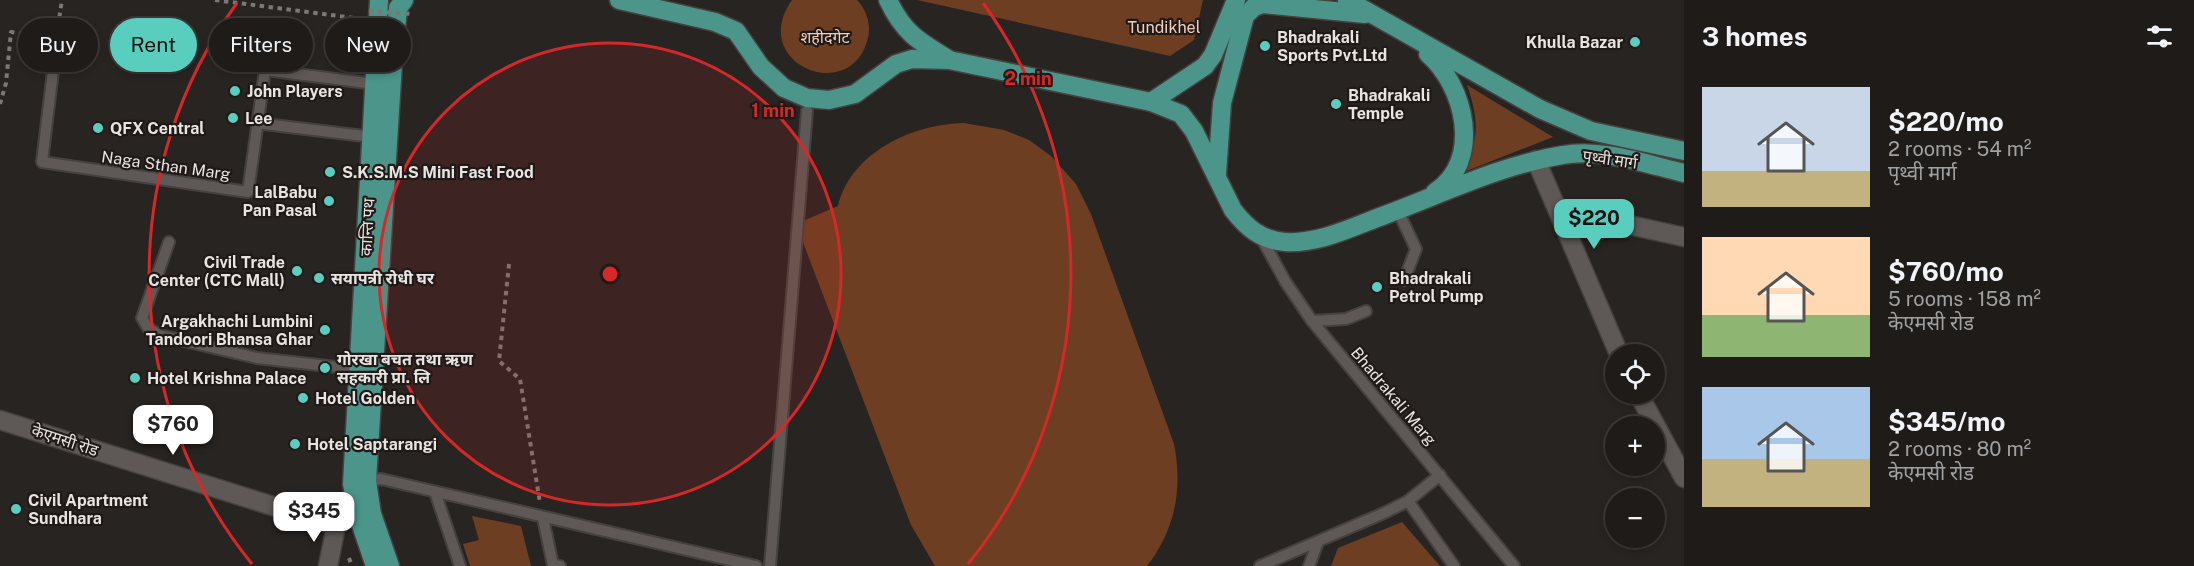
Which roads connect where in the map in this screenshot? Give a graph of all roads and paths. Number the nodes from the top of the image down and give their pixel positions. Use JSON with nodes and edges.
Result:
{"nodes":[{"id":1,"x":62,"y":0,"type":"edge"},
{"id":2,"x":215,"y":0,"type":"edge"},
{"id":3,"x":619,"y":0,"type":"edge"},
{"id":4,"x":888,"y":0,"type":"edge"},
{"id":5,"x":1236,"y":0,"type":"edge"},
{"id":6,"x":1347,"y":0,"type":"edge"},
{"id":7,"x":374,"y":5,"type":"edge"},
{"id":8,"x":409,"y":7,"type":"edge"},
{"id":9,"x":1370,"y":15,"type":"junction"},
{"id":10,"x":60,"y":18,"type":"edge"},
{"id":11,"x":358,"y":18,"type":"edge"},
{"id":12,"x":18,"y":33,"type":"edge"},
{"id":13,"x":1406,"y":36,"type":"junction"},
{"id":14,"x":949,"y":60,"type":"junction"},
{"id":15,"x":53,"y":72,"type":"edge"},
{"id":16,"x":375,"y":84,"type":"junction"},
{"id":17,"x":1151,"y":102,"type":"junction"},
{"id":18,"x":0,"y":104,"type":"edge"},
{"id":19,"x":807,"y":111,"type":"dead end"},
{"id":20,"x":256,"y":123,"type":"junction"},
{"id":21,"x":372,"y":137,"type":"junction"},
{"id":22,"x":1684,"y":151,"type":"edge"},
{"id":23,"x":1536,"y":160,"type":"junction"},
{"id":24,"x":1684,"y":172,"type":"edge"},
{"id":25,"x":1216,"y":174,"type":"junction"},
{"id":26,"x":1417,"y":203,"type":"junction"},
{"id":27,"x":1398,"y":211,"type":"junction"},
{"id":28,"x":1617,"y":222,"type":"dead end"},
{"id":29,"x":1262,"y":237,"type":"junction"},
{"id":30,"x":1684,"y":237,"type":"edge"},
{"id":31,"x":169,"y":243,"type":"dead end"},
{"id":32,"x":509,"y":264,"type":"dead end"},
{"id":33,"x":1404,"y":280,"type":"dead end"},
{"id":34,"x":1366,"y":311,"type":"dead end"},
{"id":35,"x":1312,"y":321,"type":"junction"},
{"id":36,"x":1614,"y":344,"type":"edge"},
{"id":37,"x":366,"y":370,"type":"junction"},
{"id":38,"x":1644,"y":404,"type":"edge"},
{"id":39,"x":0,"y":420,"type":"edge"},
{"id":40,"x":1440,"y":475,"type":"junction"},
{"id":41,"x":1684,"y":478,"type":"edge"},
{"id":42,"x":360,"y":482,"type":"junction"},
{"id":43,"x":435,"y":492,"type":"junction"},
{"id":44,"x":1408,"y":501,"type":"junction"},
{"id":45,"x":543,"y":518,"type":"junction"},
{"id":46,"x":359,"y":519,"type":"junction"},
{"id":47,"x":336,"y":526,"type":"junction"},
{"id":48,"x":1318,"y":542,"type":"junction"},
{"id":49,"x":724,"y":563,"type":"edge"},
{"id":50,"x":328,"y":566,"type":"edge"},
{"id":51,"x":375,"y":566,"type":"edge"},
{"id":52,"x":390,"y":566,"type":"edge"},
{"id":53,"x":460,"y":566,"type":"edge"},
{"id":54,"x":555,"y":566,"type":"edge"},
{"id":55,"x":756,"y":566,"type":"edge"},
{"id":56,"x":770,"y":566,"type":"edge"},
{"id":57,"x":1260,"y":566,"type":"edge"},
{"id":58,"x":1309,"y":566,"type":"edge"},
{"id":59,"x":1454,"y":566,"type":"edge"},
{"id":60,"x":1514,"y":566,"type":"edge"}],
"edges":[{"from":1,"to":10,"type":"path"},
{"from":2,"to":11,"type":"path"},
{"from":3,"to":14,"type":"main road"},
{"from":4,"to":14,"type":"main road"},
{"from":5,"to":17,"type":"main road"},
{"from":6,"to":9,"type":"main road"},
{"from":7,"to":8,"type":"path","bridge":true},
{"from":7,"to":16,"type":"main road","name":"कान्ति पथ"},
{"from":8,"to":37,"type":"main road"},
{"from":9,"to":13,"type":"main road"},
{"from":9,"to":25,"type":"main road"},
{"from":12,"to":18,"type":"path"},
{"from":13,"to":22,"type":"main road"},
{"from":13,"to":26,"type":"main road"},
{"from":14,"to":17,"type":"main road"},
{"from":15,"to":20,"type":"lane","name":"Naga Sthan Marg"},
{"from":16,"to":20,"type":"lane","name":"Naga Sthan Marg"},
{"from":16,"to":21,"type":"main road","name":"कान्ति पथ"},
{"from":17,"to":25,"type":"main road"},
{"from":19,"to":56,"type":"lane"},
{"from":20,"to":21,"type":"lane"},
{"from":21,"to":37,"type":"main road","name":"कान्ति पथ"},
{"from":23,"to":24,"type":"main road","name":"पृथ्वी मार्ग"},
{"from":23,"to":26,"type":"main road","name":"पृथ्वी मार्ग"},
{"from":23,"to":36,"type":"street"},
{"from":25,"to":29,"type":"main road"},
{"from":26,"to":27,"type":"main road"},
{"from":27,"to":29,"type":"main road"},
{"from":27,"to":33,"type":"lane"},
{"from":28,"to":30,"type":"street"},
{"from":29,"to":35,"type":"lane","name":"Bhadrakali Marg"},
{"from":31,"to":37,"type":"lane"},
{"from":32,"to":45,"type":"path"},
{"from":34,"to":35,"type":"lane"},
{"from":35,"to":40,"type":"lane","name":"Bhadrakali Marg"},
{"from":37,"to":42,"type":"main road"},
{"from":38,"to":41,"type":"street"},
{"from":39,"to":47,"type":"street","name":"केएमसी रोड"},
{"from":40,"to":44,"type":"lane"},
{"from":40,"to":60,"type":"lane","name":"Bhadrakali Marg"},
{"from":42,"to":43,"type":"lane"},
{"from":42,"to":46,"type":"main road"},
{"from":42,"to":52,"type":"main road"},
{"from":43,"to":45,"type":"lane"},
{"from":43,"to":53,"type":"lane"},
{"from":44,"to":48,"type":"lane"},
{"from":44,"to":59,"type":"lane"},
{"from":45,"to":49,"type":"lane"},
{"from":45,"to":54,"type":"lane"},
{"from":46,"to":47,"type":"street"},
{"from":46,"to":51,"type":"main road"},
{"from":47,"to":50,"type":"street"},
{"from":48,"to":57,"type":"lane"},
{"from":48,"to":58,"type":"lane"},
{"from":49,"to":55,"type":"lane"}]}
